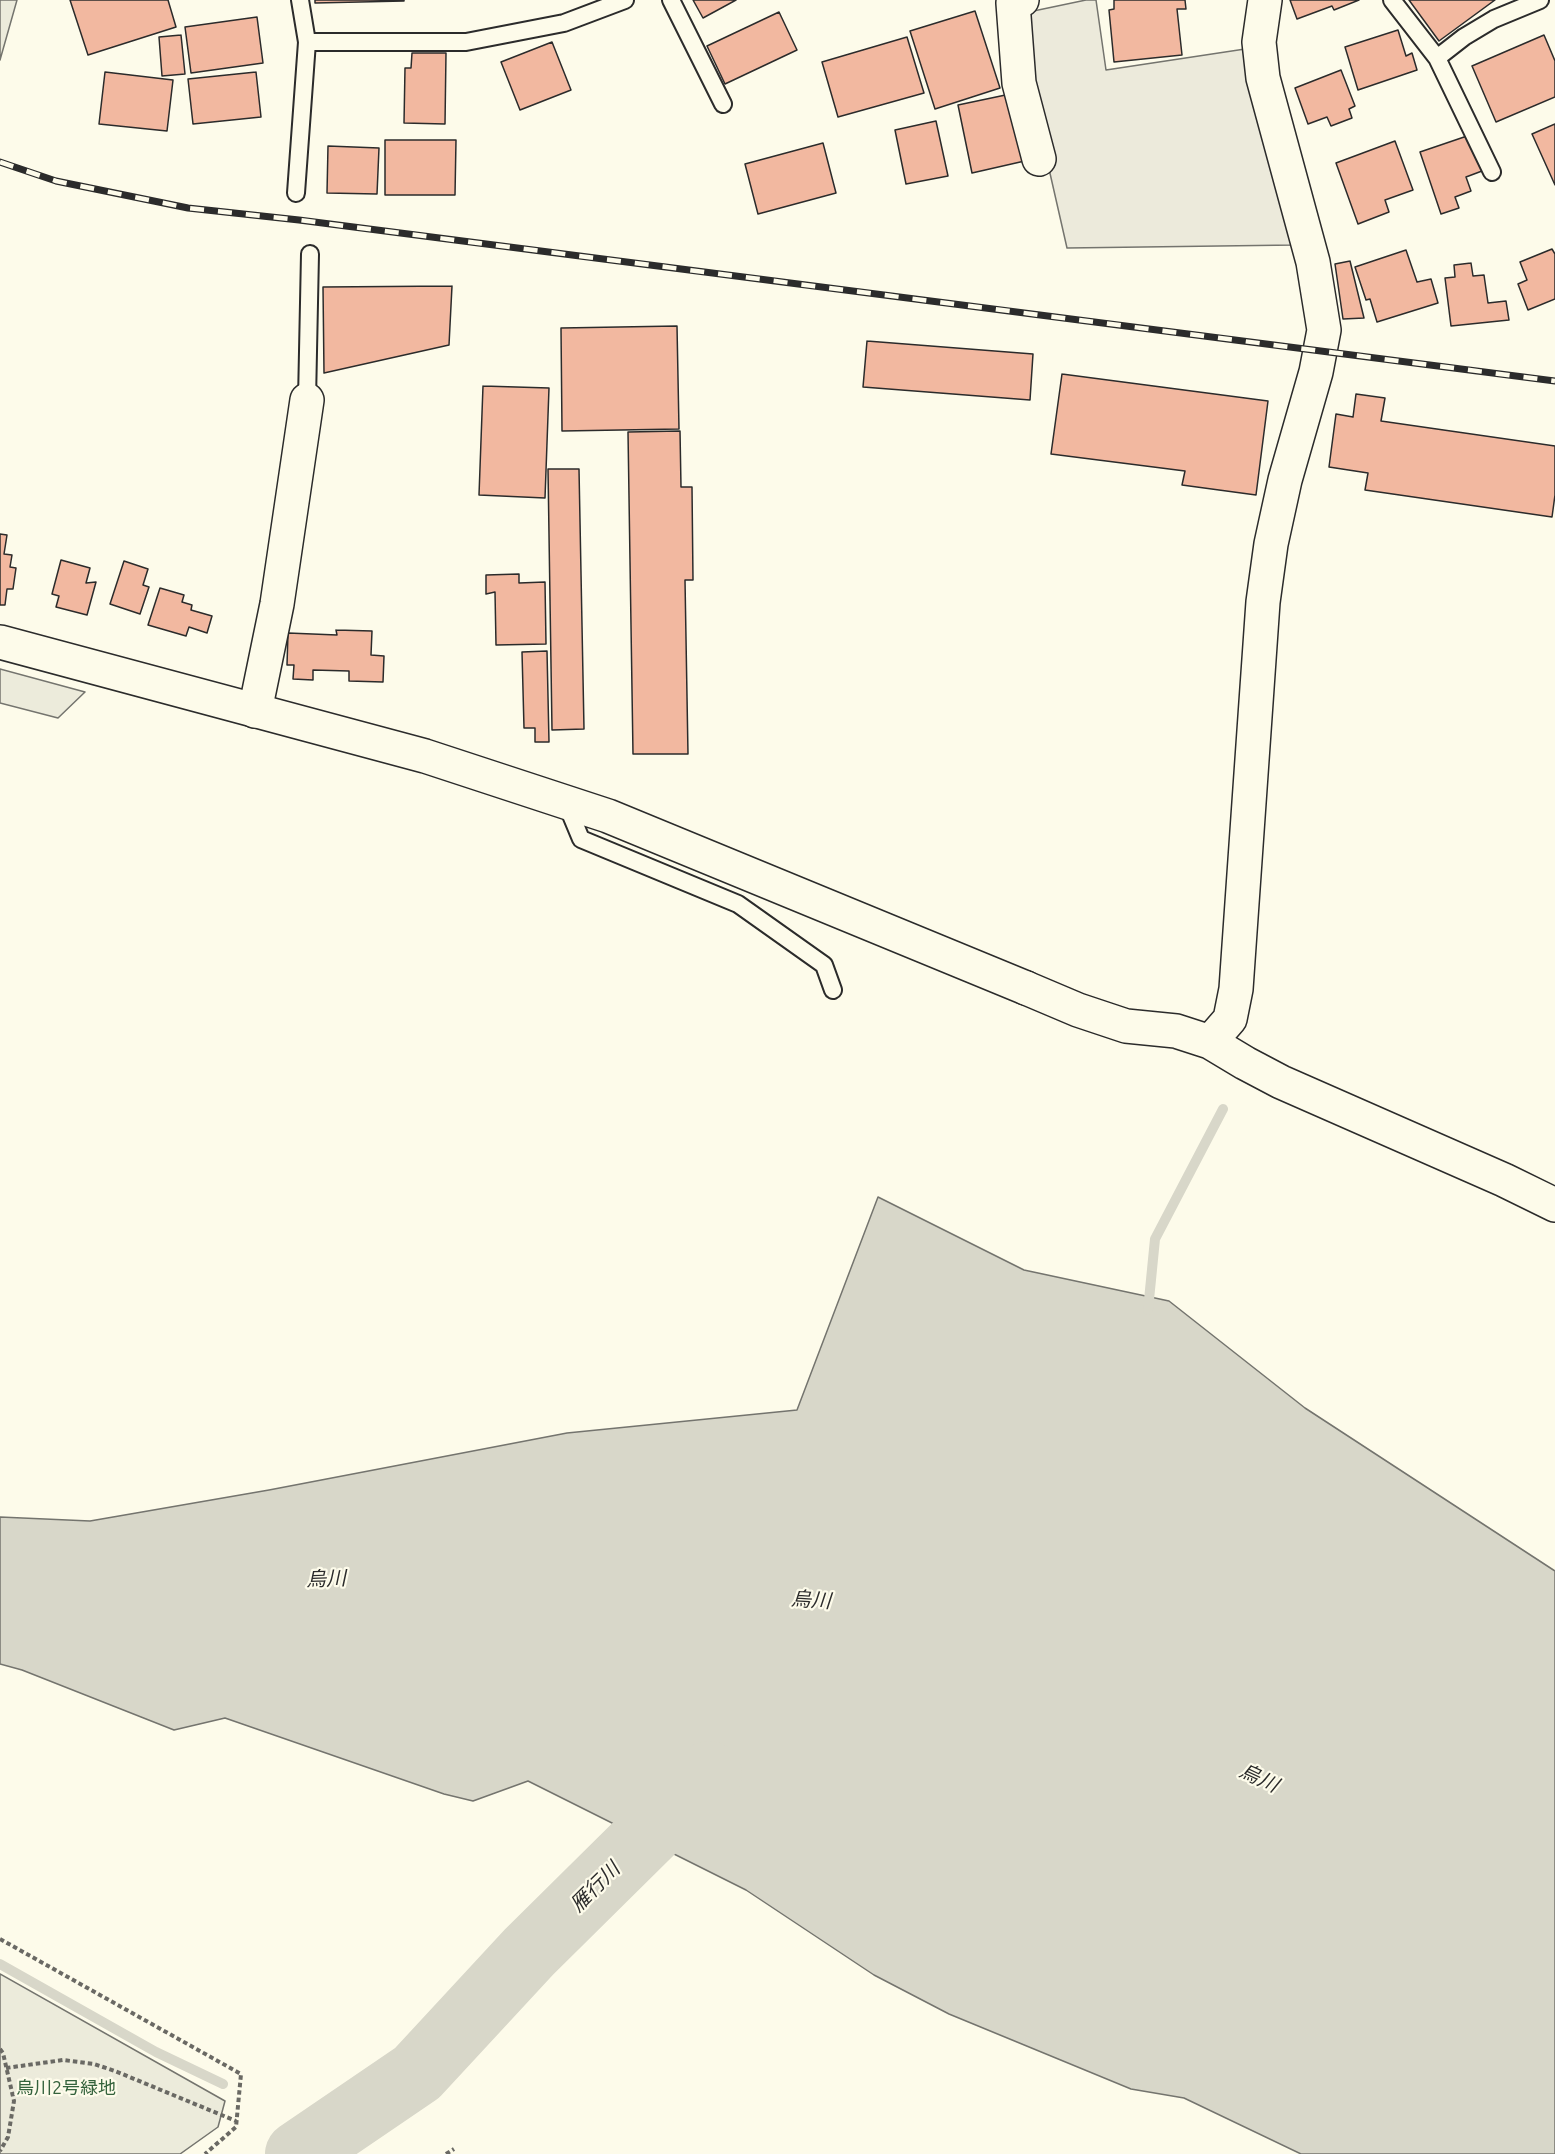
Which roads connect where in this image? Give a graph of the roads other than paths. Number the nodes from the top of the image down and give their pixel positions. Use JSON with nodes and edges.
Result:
{"nodes":[{"id":1,"x":300,"y":0,"type":"edge"},
{"id":2,"x":625,"y":0,"type":"edge"},
{"id":3,"x":671,"y":0,"type":"edge"},
{"id":4,"x":1022,"y":0,"type":"edge"},
{"id":5,"x":1265,"y":0,"type":"edge"},
{"id":6,"x":1392,"y":0,"type":"edge"},
{"id":7,"x":1540,"y":0,"type":"edge"},
{"id":8,"x":308,"y":42,"type":"junction"},
{"id":9,"x":1437,"y":58,"type":"junction"},
{"id":10,"x":723,"y":104,"type":"dead end"},
{"id":11,"x":1039,"y":159,"type":"dead end"},
{"id":12,"x":1492,"y":172,"type":"dead end"},
{"id":13,"x":296,"y":193,"type":"dead end"},
{"id":14,"x":310,"y":254,"type":"dead end"},
{"id":15,"x":307,"y":400,"type":"joint"},
{"id":16,"x":0,"y":642,"type":"edge"},
{"id":17,"x":255,"y":711,"type":"junction"},
{"id":18,"x":566,"y":802,"type":"junction"},
{"id":19,"x":833,"y":990,"type":"dead end"},
{"id":20,"x":1210,"y":1041,"type":"junction"},
{"id":21,"x":1555,"y":1205,"type":"edge"}],
"edges":[{"from":1,"to":8,"type":"lane"},
{"from":2,"to":8,"type":"lane"},
{"from":3,"to":10,"type":"lane"},
{"from":4,"to":11,"type":"street"},
{"from":5,"to":20,"type":"street"},
{"from":6,"to":9,"type":"lane"},
{"from":7,"to":9,"type":"lane"},
{"from":8,"to":13,"type":"lane"},
{"from":9,"to":12,"type":"lane"},
{"from":14,"to":15,"type":"lane"},
{"from":15,"to":17,"type":"street"},
{"from":16,"to":17,"type":"street"},
{"from":17,"to":18,"type":"street"},
{"from":18,"to":19,"type":"lane"},
{"from":18,"to":20,"type":"street"},
{"from":20,"to":21,"type":"street"}]}
